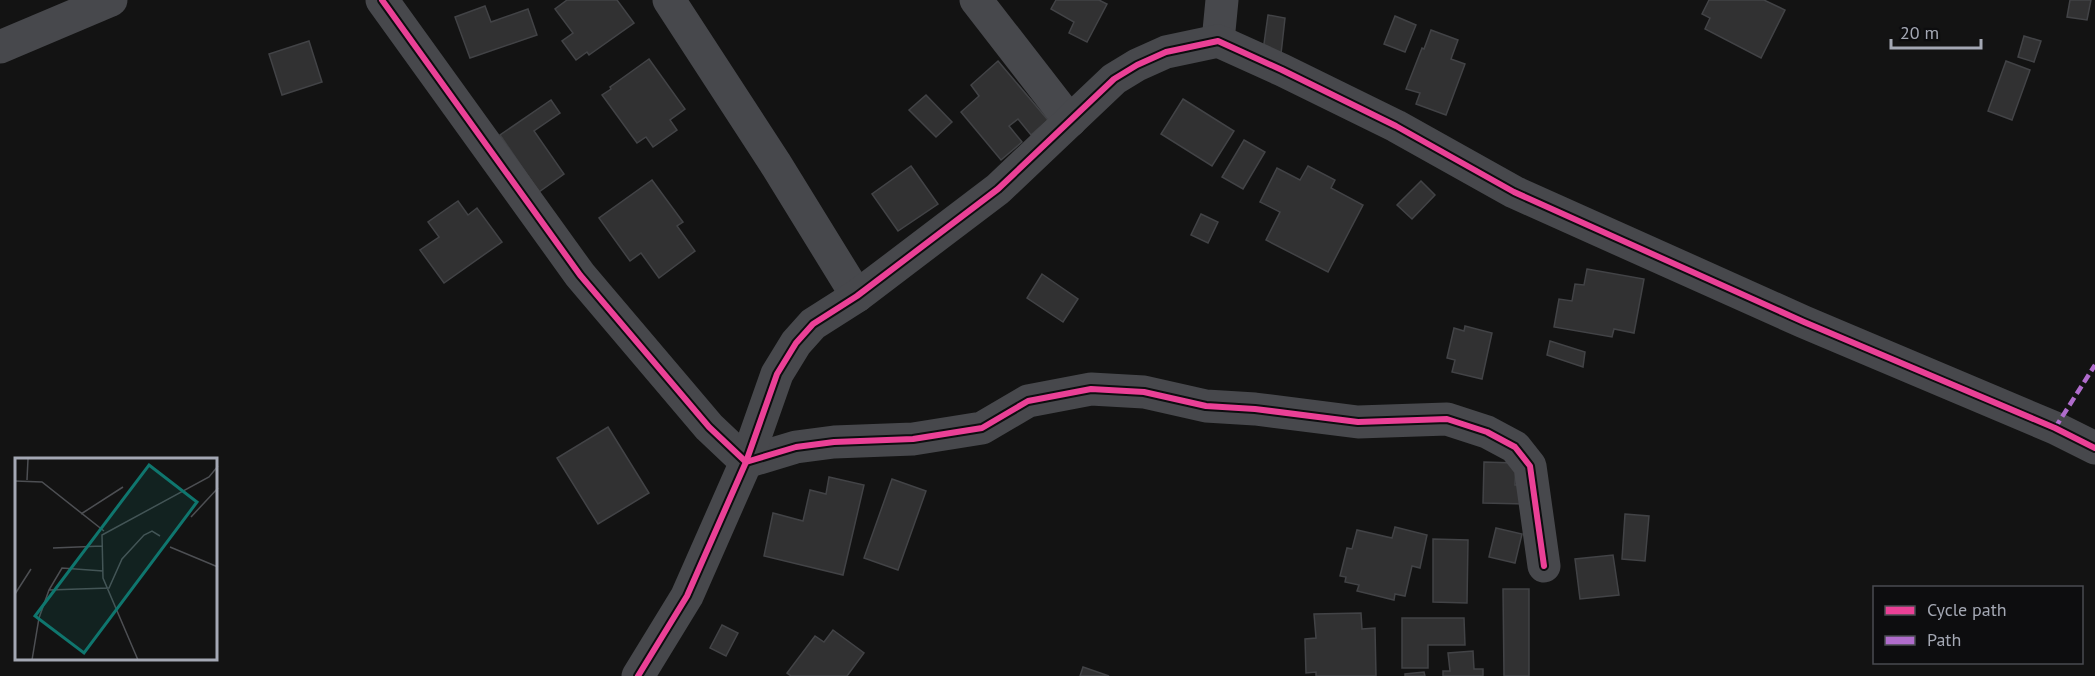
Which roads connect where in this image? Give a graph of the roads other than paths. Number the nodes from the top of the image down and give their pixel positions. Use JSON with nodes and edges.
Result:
{"nodes":[{"id":1,"x":111,"y":0,"type":"edge"},
{"id":2,"x":382,"y":0,"type":"edge"},
{"id":3,"x":669,"y":0,"type":"edge"},
{"id":4,"x":976,"y":0,"type":"edge"},
{"id":5,"x":1222,"y":0,"type":"edge"},
{"id":6,"x":1218,"y":41,"type":"junction"},
{"id":7,"x":0,"y":46,"type":"edge"},
{"id":8,"x":1070,"y":122,"type":"junction"},
{"id":9,"x":857,"y":296,"type":"junction"},
{"id":10,"x":2095,"y":448,"type":"edge"},
{"id":11,"x":746,"y":462,"type":"junction"},
{"id":12,"x":1544,"y":566,"type":"dead end"},
{"id":13,"x":638,"y":676,"type":"edge"}],
"edges":[{"from":1,"to":7,"type":"street"},
{"from":2,"to":11,"type":"street"},
{"from":3,"to":9,"type":"street"},
{"from":4,"to":8,"type":"street"},
{"from":5,"to":6,"type":"street"},
{"from":6,"to":8,"type":"street"},
{"from":6,"to":10,"type":"street"},
{"from":8,"to":9,"type":"street"},
{"from":9,"to":11,"type":"street"},
{"from":11,"to":12,"type":"street"},
{"from":11,"to":13,"type":"street"}]}
